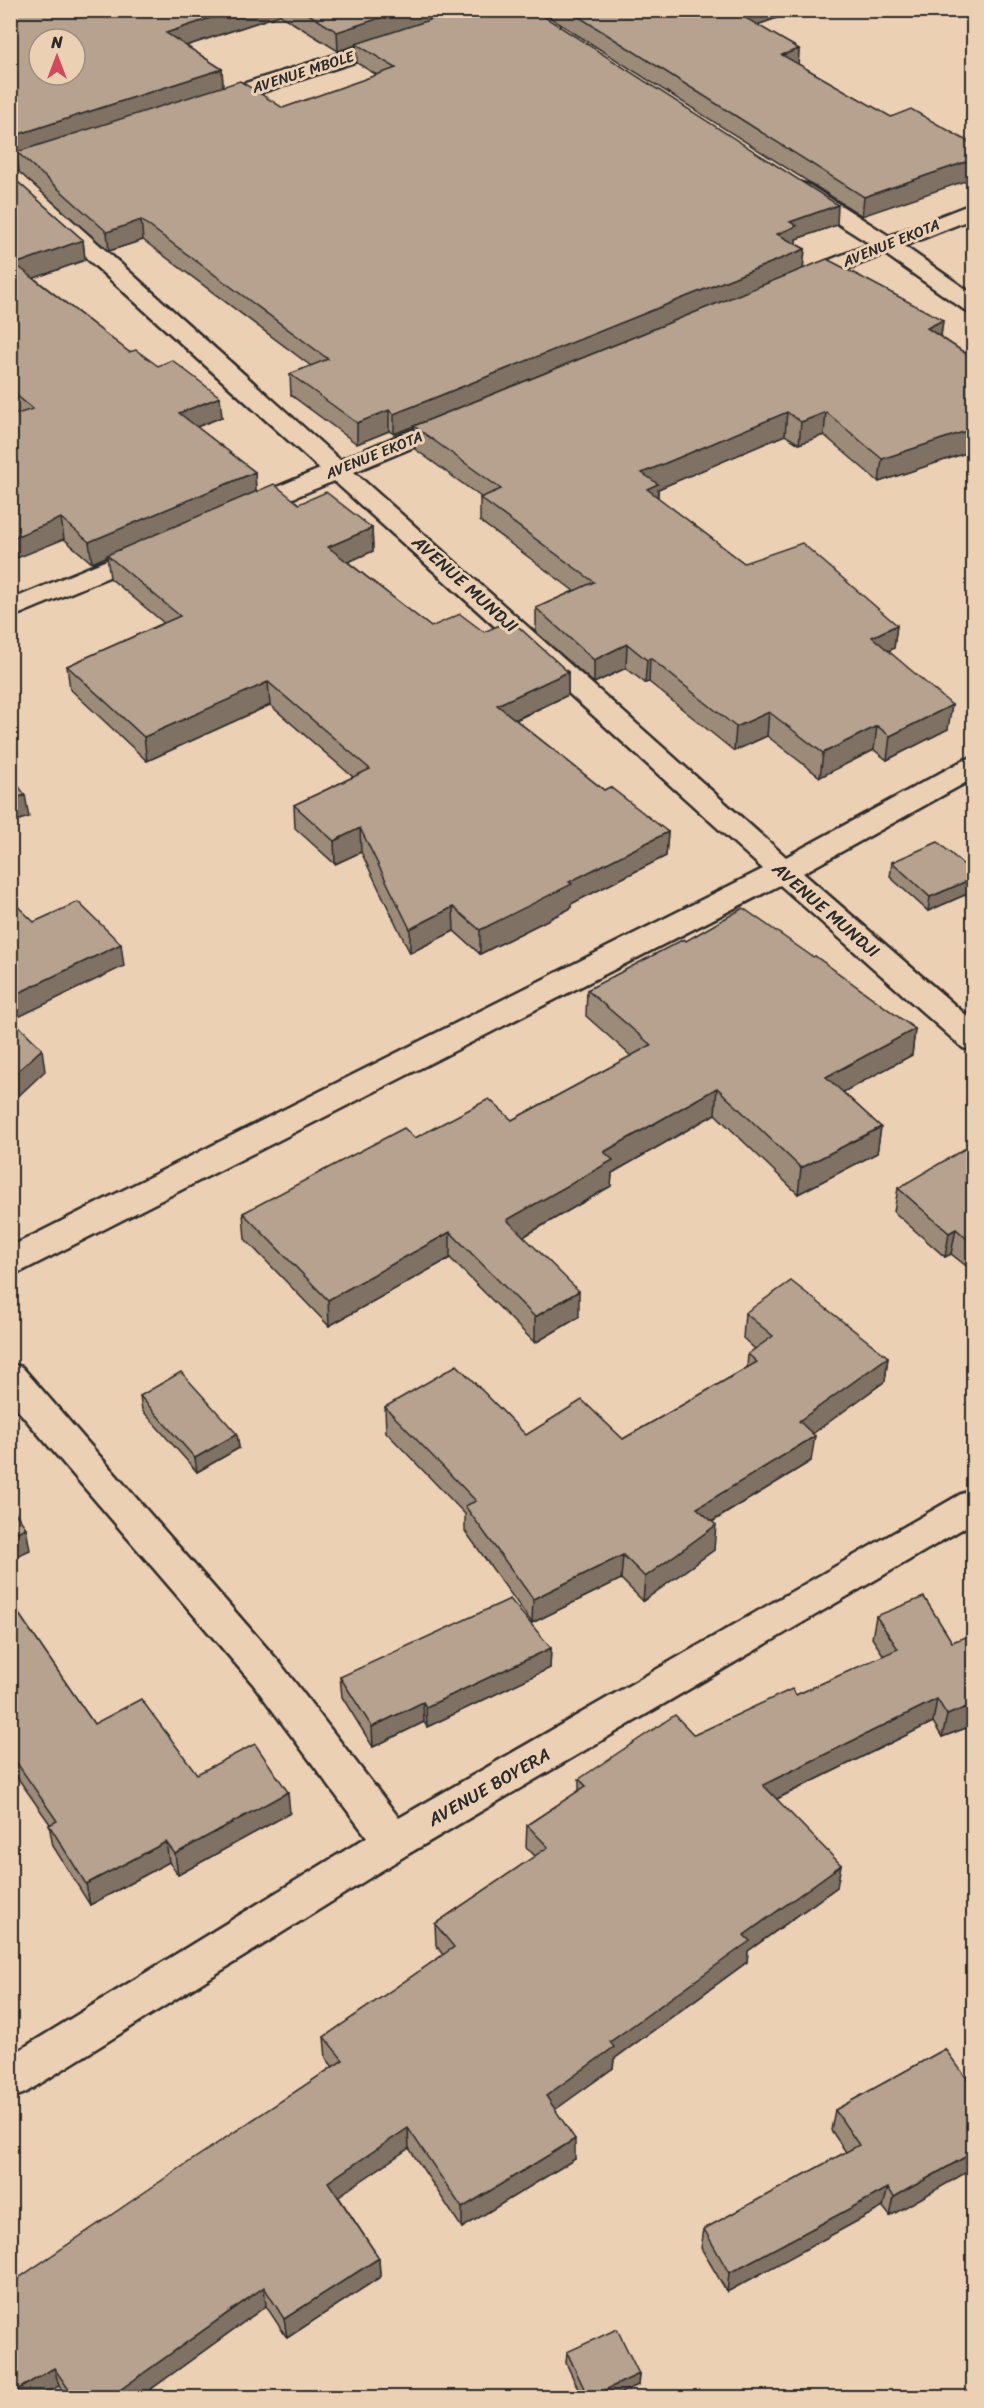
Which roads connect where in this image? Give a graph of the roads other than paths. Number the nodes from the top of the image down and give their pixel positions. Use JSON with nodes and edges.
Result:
{"nodes":[{"id":1,"x":414,"y":36,"type":"edge"},
{"id":2,"x":190,"y":108,"type":"edge"},
{"id":3,"x":14,"y":169,"type":"edge"},
{"id":4,"x":787,"y":182,"type":"edge"},
{"id":5,"x":974,"y":210,"type":"edge"},
{"id":6,"x":887,"y":245,"type":"junction"},
{"id":7,"x":777,"y":290,"type":"edge"},
{"id":8,"x":974,"y":306,"type":"edge"},
{"id":9,"x":481,"y":411,"type":"edge"},
{"id":10,"x":338,"y":469,"type":"junction"},
{"id":11,"x":218,"y":521,"type":"edge"},
{"id":12,"x":174,"y":540,"type":"edge"},
{"id":13,"x":10,"y":610,"type":"edge"},
{"id":14,"x":974,"y":766,"type":"edge"},
{"id":15,"x":782,"y":872,"type":"junction"},
{"id":16,"x":974,"y":1040,"type":"edge"},
{"id":17,"x":10,"y":1262,"type":"edge"},
{"id":18,"x":10,"y":1377,"type":"edge"},
{"id":19,"x":974,"y":1504,"type":"edge"},
{"id":20,"x":394,"y":1842,"type":"junction"},
{"id":21,"x":10,"y":2079,"type":"edge"}],
"edges":[{"from":1,"to":2,"type":"street","name":"AVENUE MBOLE"},
{"from":3,"to":10,"type":"street","name":"AVENUE MUNDJI"},
{"from":4,"to":6,"type":"street"},
{"from":5,"to":6,"type":"street","name":"AVENUE EKOTA"},
{"from":6,"to":7,"type":"street","name":"AVENUE EKOTA"},
{"from":6,"to":8,"type":"street"},
{"from":9,"to":10,"type":"street","name":"AVENUE EKOTA"},
{"from":10,"to":11,"type":"street","name":"AVENUE EKOTA"},
{"from":10,"to":15,"type":"street","name":"AVENUE MUNDJI"},
{"from":12,"to":13,"type":"street"},
{"from":14,"to":15,"type":"street"},
{"from":15,"to":16,"type":"street","name":"AVENUE MUNDJI"},
{"from":15,"to":17,"type":"street"},
{"from":18,"to":20,"type":"street"},
{"from":19,"to":20,"type":"street","name":"AVENUE BOYERA"},
{"from":20,"to":21,"type":"street","name":"AVENUE BOYERA"}]}
